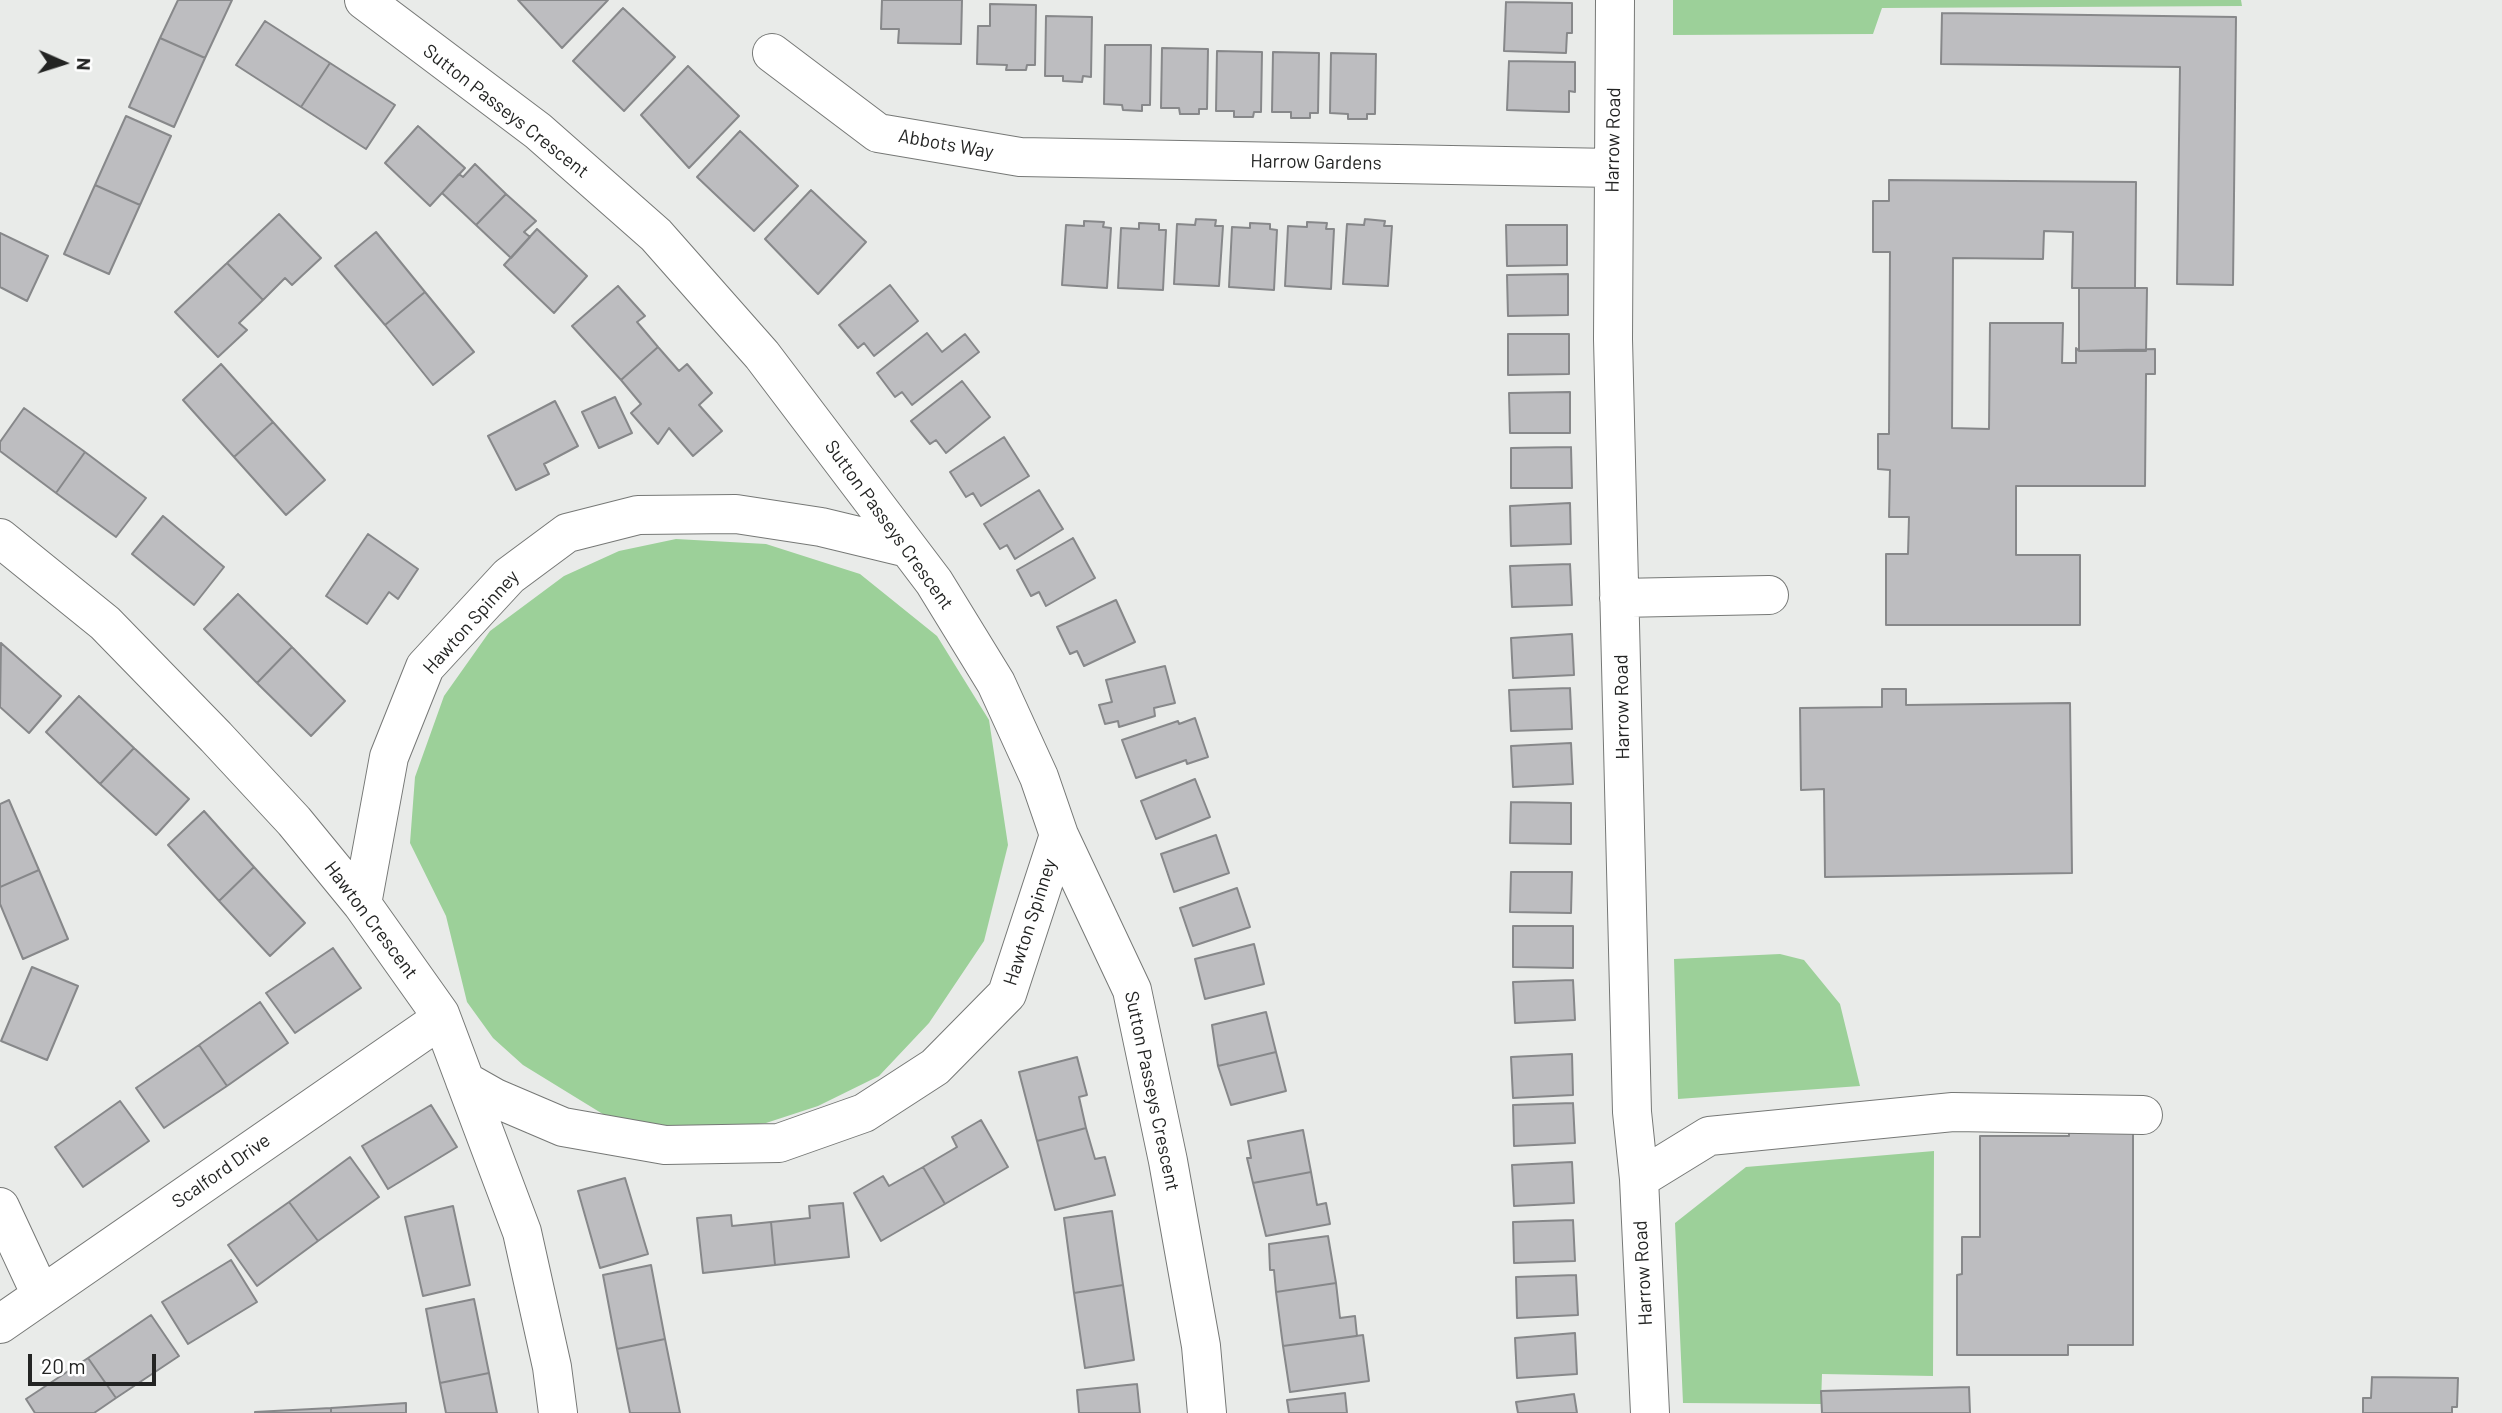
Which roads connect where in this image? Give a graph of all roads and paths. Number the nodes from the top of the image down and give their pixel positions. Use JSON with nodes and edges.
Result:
{"nodes":[{"id":1,"x":364,"y":0,"type":"edge"},
{"id":2,"x":1615,"y":0,"type":"edge"},
{"id":3,"x":772,"y":53,"type":"dead end"},
{"id":4,"x":1020,"y":157,"type":"joint"},
{"id":5,"x":1612,"y":168,"type":"junction"},
{"id":6,"x":0,"y":538,"type":"edge"},
{"id":7,"x":908,"y":548,"type":"junction"},
{"id":8,"x":1769,"y":595,"type":"dead end"},
{"id":9,"x":1619,"y":598,"type":"junction"},
{"id":10,"x":1059,"y":835,"type":"junction"},
{"id":11,"x":362,"y":904,"type":"junction"},
{"id":12,"x":442,"y":1019,"type":"junction"},
{"id":13,"x":465,"y":1081,"type":"junction"},
{"id":14,"x":2143,"y":1115,"type":"dead end"},
{"id":15,"x":1639,"y":1179,"type":"junction"},
{"id":16,"x":0,"y":1208,"type":"edge"},
{"id":17,"x":41,"y":1295,"type":"junction"},
{"id":18,"x":0,"y":1324,"type":"edge"},
{"id":19,"x":558,"y":1413,"type":"edge"},
{"id":20,"x":1207,"y":1413,"type":"edge"},
{"id":21,"x":1650,"y":1413,"type":"edge"}],
"edges":[{"from":1,"to":7,"type":"street","name":"Sutton Passeys Crescent"},
{"from":2,"to":5,"type":"street","name":"Harrow Road"},
{"from":3,"to":4,"type":"street","name":"Abbots Way"},
{"from":4,"to":5,"type":"street","name":"Harrow Gardens"},
{"from":5,"to":9,"type":"street","name":"Harrow Road"},
{"from":6,"to":11,"type":"street","name":"Hawton Crescent"},
{"from":7,"to":10,"type":"street","name":"Sutton Passeys Crescent"},
{"from":7,"to":11,"type":"street","name":"Hawton Spinney"},
{"from":8,"to":9,"type":"street"},
{"from":9,"to":15,"type":"street","name":"Harrow Road"},
{"from":10,"to":13,"type":"street","name":"Hawton Spinney"},
{"from":10,"to":20,"type":"street","name":"Sutton Passeys Crescent"},
{"from":11,"to":12,"type":"street","name":"Hawton Crescent"},
{"from":12,"to":13,"type":"street","name":"Hawton Crescent"},
{"from":12,"to":17,"type":"street","name":"Scalford Drive"},
{"from":13,"to":19,"type":"street","name":"Hawton Crescent"},
{"from":14,"to":15,"type":"street"},
{"from":15,"to":21,"type":"street","name":"Harrow Road"},
{"from":16,"to":17,"type":"street"},
{"from":17,"to":18,"type":"street","name":"Scalford Drive"}]}
